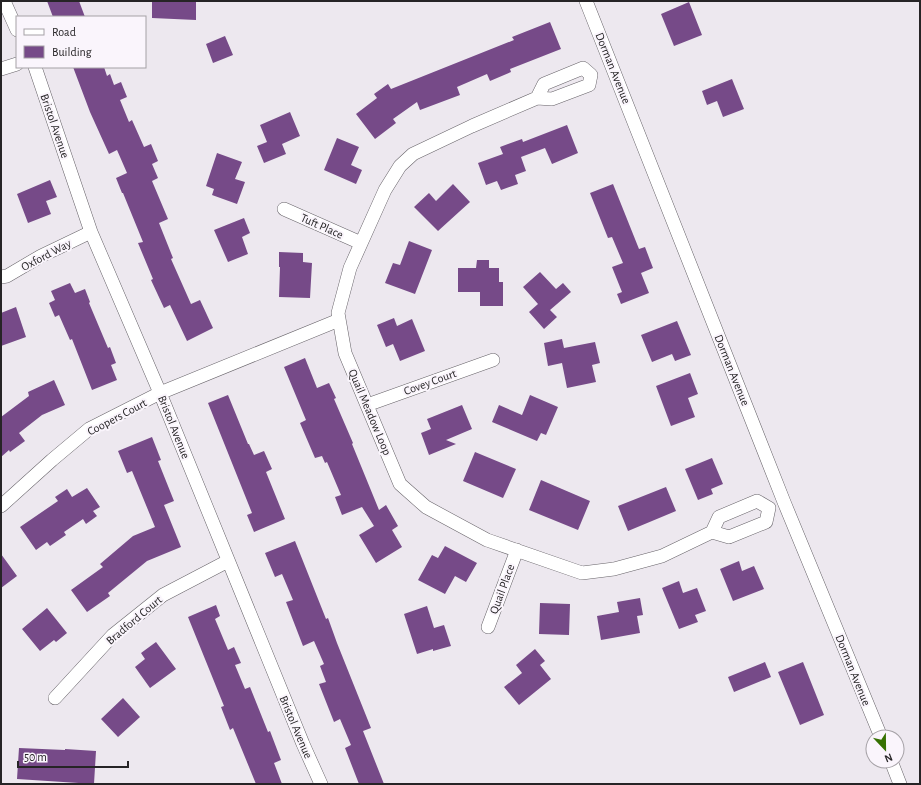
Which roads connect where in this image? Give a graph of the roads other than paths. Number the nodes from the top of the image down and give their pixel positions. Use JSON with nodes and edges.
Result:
{"nodes":[{"id":1,"x":4,"y":1,"type":"edge"},
{"id":2,"x":586,"y":1,"type":"edge"},
{"id":3,"x":16,"y":28,"type":"edge"},
{"id":4,"x":16,"y":64,"type":"edge"},
{"id":5,"x":1,"y":68,"type":"edge"},
{"id":6,"x":34,"y":68,"type":"edge"},
{"id":7,"x":613,"y":68,"type":"junction"},
{"id":8,"x":284,"y":209,"type":"dead end"},
{"id":9,"x":91,"y":232,"type":"junction"},
{"id":10,"x":361,"y":244,"type":"junction"},
{"id":11,"x":1,"y":277,"type":"edge"},
{"id":12,"x":339,"y":320,"type":"junction"},
{"id":13,"x":493,"y":360,"type":"dead end"},
{"id":14,"x":160,"y":393,"type":"junction"},
{"id":15,"x":367,"y":405,"type":"junction"},
{"id":16,"x":784,"y":502,"type":"junction"},
{"id":17,"x":1,"y":506,"type":"edge"},
{"id":18,"x":769,"y":508,"type":"junction"},
{"id":19,"x":712,"y":532,"type":"junction"},
{"id":20,"x":517,"y":550,"type":"junction"},
{"id":21,"x":228,"y":561,"type":"junction"},
{"id":22,"x":488,"y":627,"type":"dead end"},
{"id":23,"x":55,"y":698,"type":"dead end"},
{"id":24,"x":878,"y":729,"type":"edge"},
{"id":25,"x":894,"y":769,"type":"edge"},
{"id":26,"x":321,"y":784,"type":"edge"},
{"id":27,"x":900,"y":784,"type":"edge"}],
"edges":[{"from":1,"to":3,"type":"street"},
{"from":2,"to":7,"type":"street","name":"Dorman Avenue"},
{"from":4,"to":5,"type":"street"},
{"from":6,"to":9,"type":"street","name":"Bristol Avenue"},
{"from":7,"to":10,"type":"street","name":"Quail Meadow Loop"},
{"from":7,"to":16,"type":"street","name":"Dorman Avenue"},
{"from":8,"to":10,"type":"street","name":"Tuft Place"},
{"from":9,"to":11,"type":"street","name":"Oxford Way"},
{"from":9,"to":14,"type":"street","name":"Bristol Avenue"},
{"from":10,"to":12,"type":"street","name":"Quail Meadow Loop"},
{"from":12,"to":14,"type":"street","name":"Coopers Court"},
{"from":12,"to":15,"type":"street","name":"Quail Meadow Loop"},
{"from":13,"to":15,"type":"street","name":"Covey Court"},
{"from":14,"to":17,"type":"street","name":"Coopers Court"},
{"from":14,"to":21,"type":"street","name":"Bristol Avenue"},
{"from":15,"to":20,"type":"street","name":"Quail Meadow Loop"},
{"from":16,"to":18,"type":"street"},
{"from":16,"to":24,"type":"street","name":"Dorman Avenue"},
{"from":18,"to":19,"type":"street"},
{"from":18,"to":19,"type":"street"},
{"from":19,"to":20,"type":"street","name":"Quail Meadow Loop"},
{"from":20,"to":22,"type":"street","name":"Quail Place"},
{"from":21,"to":23,"type":"street","name":"Bradford Court"},
{"from":21,"to":26,"type":"street","name":"Bristol Avenue"},
{"from":25,"to":27,"type":"street"}]}
